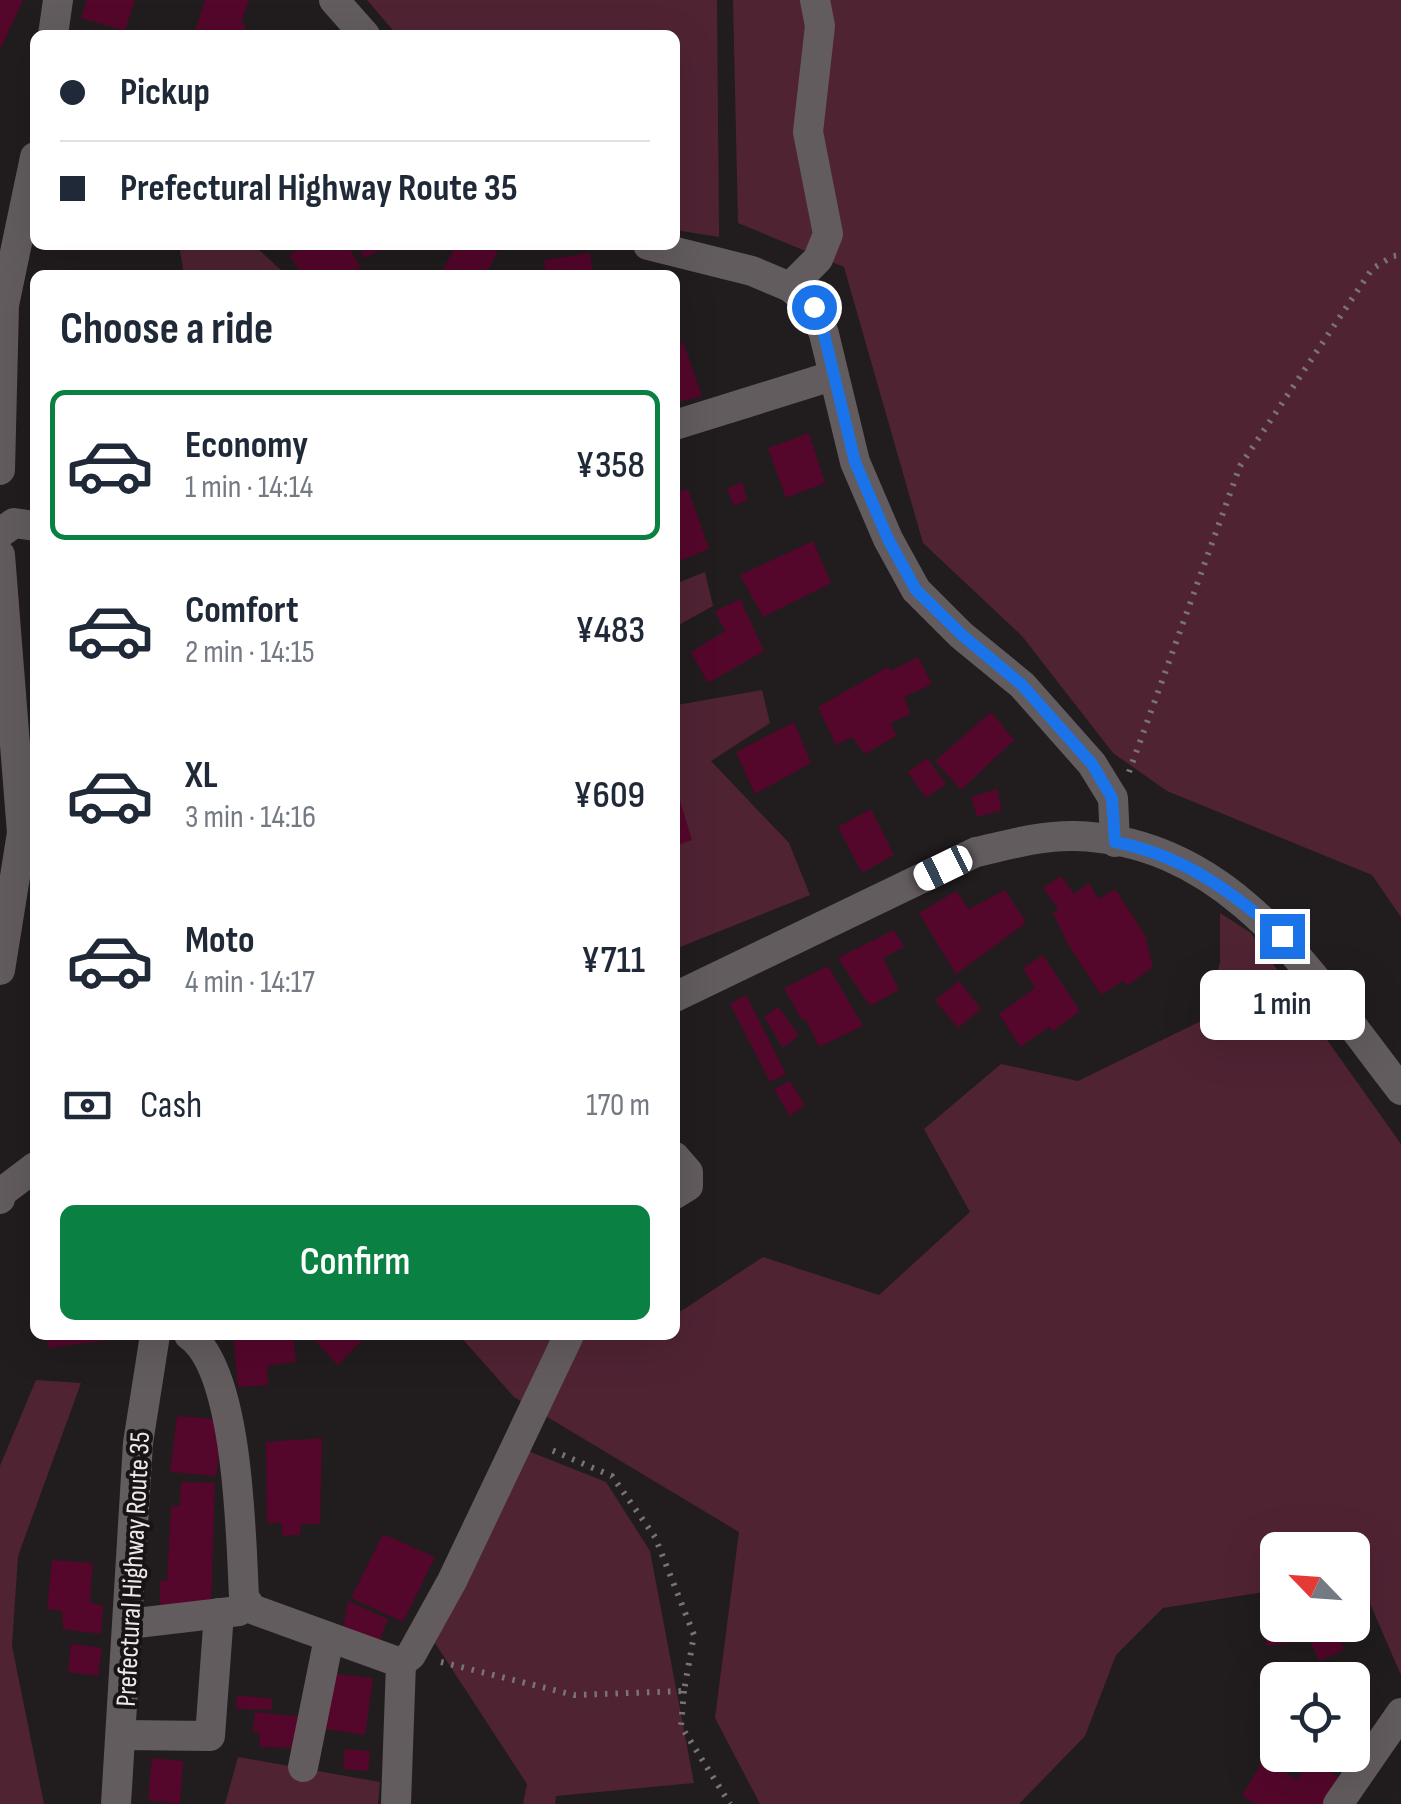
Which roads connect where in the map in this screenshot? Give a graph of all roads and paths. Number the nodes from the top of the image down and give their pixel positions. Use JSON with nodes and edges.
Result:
{"nodes":[{"id":1,"x":58,"y":0,"type":"edge"},
{"id":2,"x":334,"y":0,"type":"edge"},
{"id":3,"x":815,"y":0,"type":"edge"},
{"id":4,"x":55,"y":30,"type":"edge"},
{"id":5,"x":361,"y":30,"type":"edge"},
{"id":6,"x":30,"y":181,"type":"edge"},
{"id":7,"x":668,"y":250,"type":"edge"},
{"id":8,"x":1401,"y":255,"type":"edge"},
{"id":9,"x":790,"y":287,"type":"junction"},
{"id":10,"x":832,"y":376,"type":"junction"},
{"id":11,"x":680,"y":423,"type":"edge"},
{"id":12,"x":0,"y":470,"type":"edge"},
{"id":13,"x":30,"y":525,"type":"edge"},
{"id":14,"x":0,"y":533,"type":"edge"},
{"id":15,"x":0,"y":555,"type":"edge"},
{"id":16,"x":1112,"y":798,"type":"junction"},
{"id":17,"x":1115,"y":842,"type":"junction"},
{"id":18,"x":0,"y":970,"type":"edge"},
{"id":19,"x":680,"y":994,"type":"edge"},
{"id":20,"x":1401,"y":1090,"type":"edge"},
{"id":21,"x":680,"y":1163,"type":"edge"},
{"id":22,"x":30,"y":1172,"type":"edge"},
{"id":23,"x":680,"y":1191,"type":"edge"},
{"id":24,"x":1,"y":1193,"type":"edge"},
{"id":25,"x":154,"y":1340,"type":"edge"},
{"id":26,"x":194,"y":1340,"type":"edge"},
{"id":27,"x":568,"y":1340,"type":"edge"},
{"id":28,"x":522,"y":1437,"type":"junction"},
{"id":29,"x":252,"y":1609,"type":"junction"},
{"id":30,"x":219,"y":1613,"type":"junction"},
{"id":31,"x":128,"y":1624,"type":"junction"},
{"id":32,"x":329,"y":1638,"type":"junction"},
{"id":33,"x":406,"y":1659,"type":"junction"},
{"id":34,"x":684,"y":1691,"type":"junction"},
{"id":35,"x":1401,"y":1713,"type":"edge"},
{"id":36,"x":123,"y":1736,"type":"junction"},
{"id":37,"x":304,"y":1768,"type":"dead end"},
{"id":38,"x":116,"y":1804,"type":"edge"},
{"id":39,"x":396,"y":1804,"type":"edge"},
{"id":40,"x":730,"y":1804,"type":"edge"},
{"id":41,"x":1338,"y":1804,"type":"edge"}],
"edges":[{"from":1,"to":4,"type":"street"},
{"from":2,"to":5,"type":"street"},
{"from":3,"to":9,"type":"street"},
{"from":6,"to":12,"type":"street"},
{"from":7,"to":9,"type":"street"},
{"from":8,"to":16,"type":"path"},
{"from":9,"to":10,"type":"street"},
{"from":10,"to":11,"type":"street"},
{"from":10,"to":16,"type":"street"},
{"from":13,"to":14,"type":"street"},
{"from":15,"to":18,"type":"street"},
{"from":16,"to":17,"type":"street"},
{"from":17,"to":19,"type":"street"},
{"from":17,"to":20,"type":"street"},
{"from":21,"to":23,"type":"street"},
{"from":22,"to":24,"type":"street"},
{"from":25,"to":31,"type":"street","name":"Prefectural Highway Route 35"},
{"from":26,"to":29,"type":"street"},
{"from":27,"to":28,"type":"street"},
{"from":28,"to":33,"type":"street"},
{"from":28,"to":34,"type":"path"},
{"from":29,"to":30,"type":"street"},
{"from":29,"to":32,"type":"street"},
{"from":30,"to":31,"type":"street"},
{"from":30,"to":36,"type":"street"},
{"from":31,"to":36,"type":"street","name":"Prefectural Highway Route 35"},
{"from":32,"to":33,"type":"street"},
{"from":32,"to":37,"type":"street"},
{"from":33,"to":34,"type":"path"},
{"from":33,"to":39,"type":"street"},
{"from":34,"to":40,"type":"path"},
{"from":35,"to":41,"type":"street"},
{"from":36,"to":38,"type":"street","name":"Prefectural Highway Route 35"}]}
